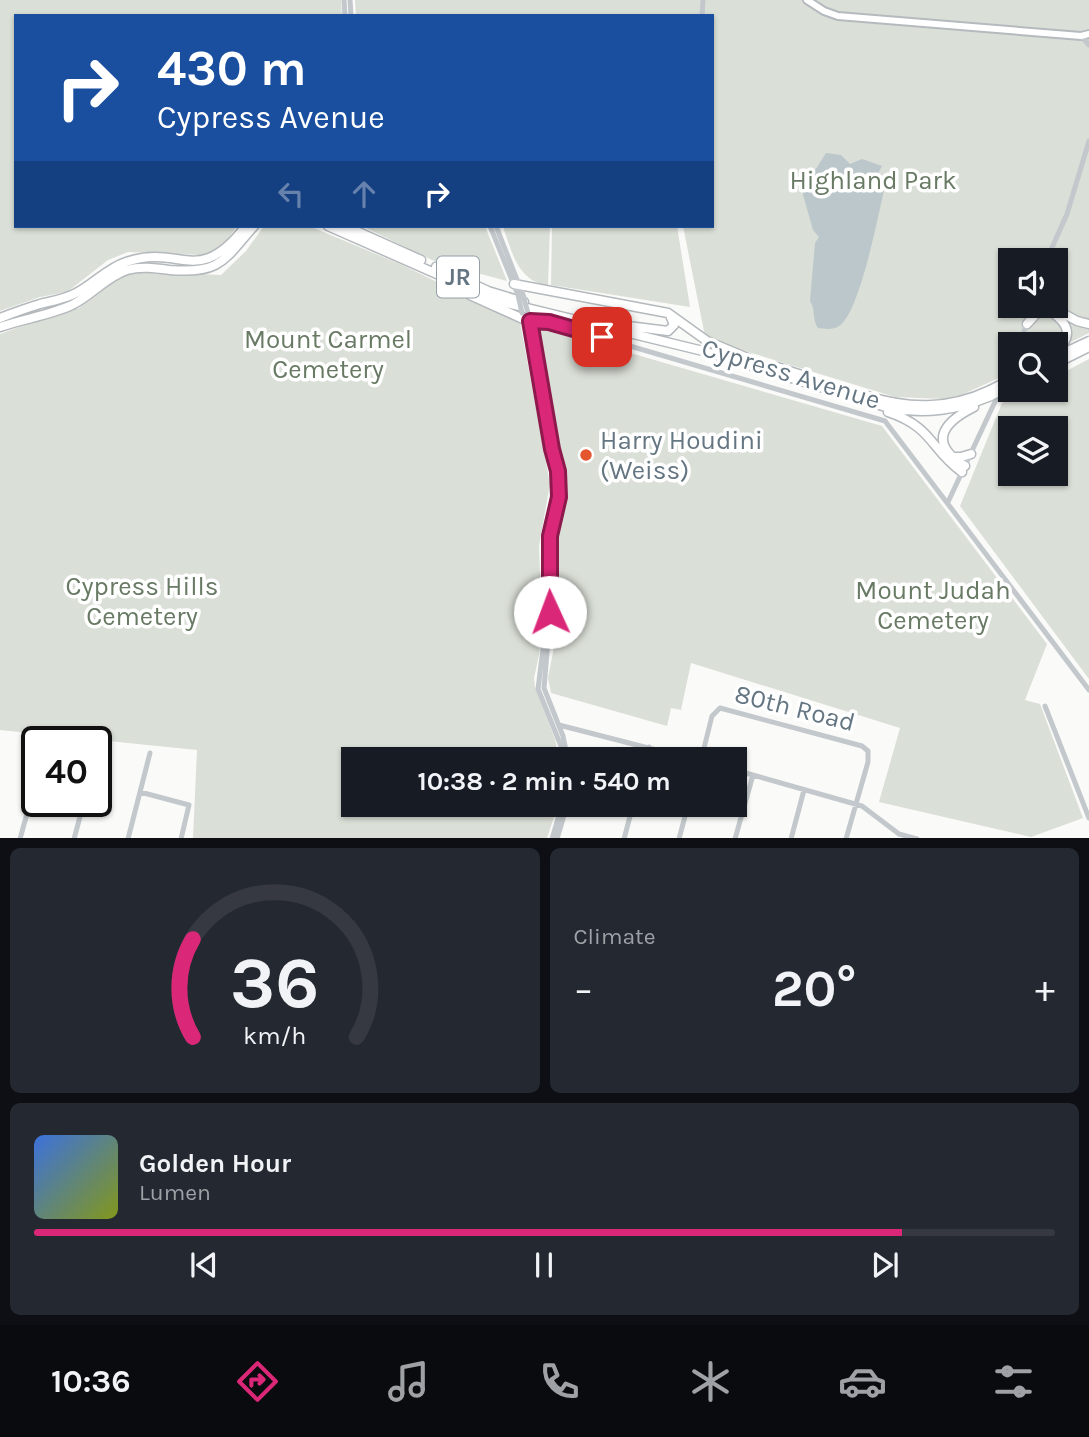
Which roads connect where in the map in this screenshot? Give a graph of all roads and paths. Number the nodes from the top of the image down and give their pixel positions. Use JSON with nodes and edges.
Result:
{"nodes":[{"id":1,"x":807,"y":0,"type":"edge"},
{"id":2,"x":1089,"y":34,"type":"edge"},
{"id":3,"x":1081,"y":36,"type":"junction"},
{"id":4,"x":1089,"y":45,"type":"edge"},
{"id":5,"x":1089,"y":141,"type":"edge"},
{"id":6,"x":244,"y":228,"type":"edge"},
{"id":7,"x":252,"y":228,"type":"edge"},
{"id":8,"x":332,"y":228,"type":"edge"},
{"id":9,"x":349,"y":228,"type":"edge"},
{"id":10,"x":491,"y":228,"type":"edge"},
{"id":11,"x":497,"y":228,"type":"edge"},
{"id":12,"x":360,"y":241,"type":"junction"},
{"id":13,"x":1052,"y":248,"type":"edge"},
{"id":14,"x":519,"y":290,"type":"junction"},
{"id":15,"x":668,"y":313,"type":"junction"},
{"id":16,"x":1068,"y":315,"type":"edge"},
{"id":17,"x":526,"y":317,"type":"junction"},
{"id":18,"x":0,"y":318,"type":"edge"},
{"id":19,"x":1029,"y":318,"type":"edge"},
{"id":20,"x":1032,"y":318,"type":"edge"},
{"id":21,"x":1027,"y":324,"type":"junction"},
{"id":22,"x":1089,"y":324,"type":"edge"},
{"id":23,"x":628,"y":326,"type":"junction"},
{"id":24,"x":0,"y":327,"type":"edge"},
{"id":25,"x":1024,"y":332,"type":"edge"},
{"id":26,"x":1089,"y":341,"type":"edge"},
{"id":27,"x":1089,"y":347,"type":"edge"},
{"id":28,"x":1068,"y":350,"type":"edge"},
{"id":29,"x":1068,"y":358,"type":"edge"},
{"id":30,"x":750,"y":359,"type":"junction"},
{"id":31,"x":998,"y":388,"type":"edge"},
{"id":32,"x":998,"y":390,"type":"edge"},
{"id":33,"x":990,"y":393,"type":"junction"},
{"id":34,"x":850,"y":396,"type":"junction"},
{"id":35,"x":998,"y":396,"type":"edge"},
{"id":36,"x":971,"y":454,"type":"junction"},
{"id":37,"x":951,"y":457,"type":"junction"},
{"id":38,"x":964,"y":469,"type":"junction"},
{"id":39,"x":556,"y":471,"type":"junction"},
{"id":40,"x":948,"y":502,"type":"junction"},
{"id":41,"x":1089,"y":690,"type":"edge"},
{"id":42,"x":1045,"y":706,"type":"dead end"},
{"id":43,"x":559,"y":724,"type":"junction"},
{"id":44,"x":560,"y":747,"type":"edge"},
{"id":45,"x":563,"y":747,"type":"edge"},
{"id":46,"x":649,"y":747,"type":"edge"},
{"id":47,"x":705,"y":747,"type":"edge"},
{"id":48,"x":150,"y":752,"type":"dead end"},
{"id":49,"x":747,"y":774,"type":"edge"},
{"id":50,"x":752,"y":775,"type":"junction"},
{"id":51,"x":804,"y":790,"type":"junction"},
{"id":52,"x":140,"y":792,"type":"junction"},
{"id":53,"x":856,"y":804,"type":"junction"},
{"id":54,"x":26,"y":817,"type":"edge"},
{"id":55,"x":80,"y":817,"type":"edge"},
{"id":56,"x":560,"y":817,"type":"edge"},
{"id":57,"x":562,"y":817,"type":"edge"},
{"id":58,"x":630,"y":817,"type":"edge"},
{"id":59,"x":685,"y":817,"type":"edge"},
{"id":60,"x":1089,"y":818,"type":"edge"},
{"id":61,"x":902,"y":837,"type":"edge"},
{"id":62,"x":20,"y":838,"type":"edge"},
{"id":63,"x":74,"y":838,"type":"edge"},
{"id":64,"x":128,"y":838,"type":"edge"},
{"id":65,"x":181,"y":838,"type":"edge"},
{"id":66,"x":552,"y":838,"type":"edge"},
{"id":67,"x":557,"y":838,"type":"edge"},
{"id":68,"x":624,"y":838,"type":"edge"},
{"id":69,"x":679,"y":838,"type":"edge"},
{"id":70,"x":735,"y":838,"type":"edge"},
{"id":71,"x":791,"y":838,"type":"edge"},
{"id":72,"x":846,"y":838,"type":"edge"},
{"id":73,"x":917,"y":838,"type":"edge"}],
"edges":[{"from":1,"to":3,"type":"main road"},
{"from":2,"to":3,"type":"main road"},
{"from":3,"to":4,"type":"street"},
{"from":5,"to":13,"type":"street"},
{"from":6,"to":18,"type":"highway"},
{"from":7,"to":24,"type":"highway"},
{"from":8,"to":12,"type":"highway","number":"JR"},
{"from":9,"to":23,"type":"highway","number":"JR"},
{"from":10,"to":14,"type":"street"},
{"from":11,"to":14,"type":"street"},
{"from":12,"to":17,"type":"highway"},
{"from":12,"to":34,"type":"highway","number":"JR"},
{"from":14,"to":15,"type":"highway"},
{"from":14,"to":17,"type":"street","bridge":true},
{"from":15,"to":23,"type":"highway"},
{"from":15,"to":30,"type":"highway"},
{"from":16,"to":22,"type":"highway"},
{"from":17,"to":39,"type":"street"},
{"from":17,"to":40,"type":"street","name":"Cypress Avenue"},
{"from":19,"to":21,"type":"street"},
{"from":20,"to":21,"type":"highway"},
{"from":21,"to":25,"type":"street"},
{"from":23,"to":30,"type":"highway","number":"JR"},
{"from":26,"to":28,"type":"highway"},
{"from":27,"to":29,"type":"highway"},
{"from":30,"to":33,"type":"highway","number":"JR"},
{"from":31,"to":33,"type":"highway","number":"JR","bridge":true},
{"from":32,"to":33,"type":"highway","number":"JR","bridge":true},
{"from":33,"to":34,"type":"highway","number":"JR"},
{"from":33,"to":37,"type":"highway"},
{"from":34,"to":38,"type":"highway"},
{"from":35,"to":36,"type":"street"},
{"from":36,"to":37,"type":"highway"},
{"from":36,"to":38,"type":"street"},
{"from":37,"to":38,"type":"highway"},
{"from":38,"to":40,"type":"street"},
{"from":39,"to":43,"type":"street"},
{"from":39,"to":44,"type":"street"},
{"from":40,"to":41,"type":"street","name":"Cypress Avenue"},
{"from":42,"to":60,"type":"street"},
{"from":43,"to":45,"type":"street"},
{"from":43,"to":46,"type":"street"},
{"from":47,"to":53,"type":"street","name":"80th Road"},
{"from":48,"to":52,"type":"street"},
{"from":49,"to":50,"type":"street"},
{"from":50,"to":51,"type":"street"},
{"from":50,"to":70,"type":"street"},
{"from":51,"to":53,"type":"street"},
{"from":51,"to":71,"type":"street"},
{"from":52,"to":64,"type":"street"},
{"from":52,"to":65,"type":"street"},
{"from":53,"to":61,"type":"street"},
{"from":53,"to":72,"type":"street"},
{"from":54,"to":62,"type":"street"},
{"from":55,"to":63,"type":"street"},
{"from":56,"to":66,"type":"street"},
{"from":57,"to":67,"type":"street"},
{"from":58,"to":68,"type":"street"},
{"from":59,"to":69,"type":"street"},
{"from":61,"to":73,"type":"street"}]}
